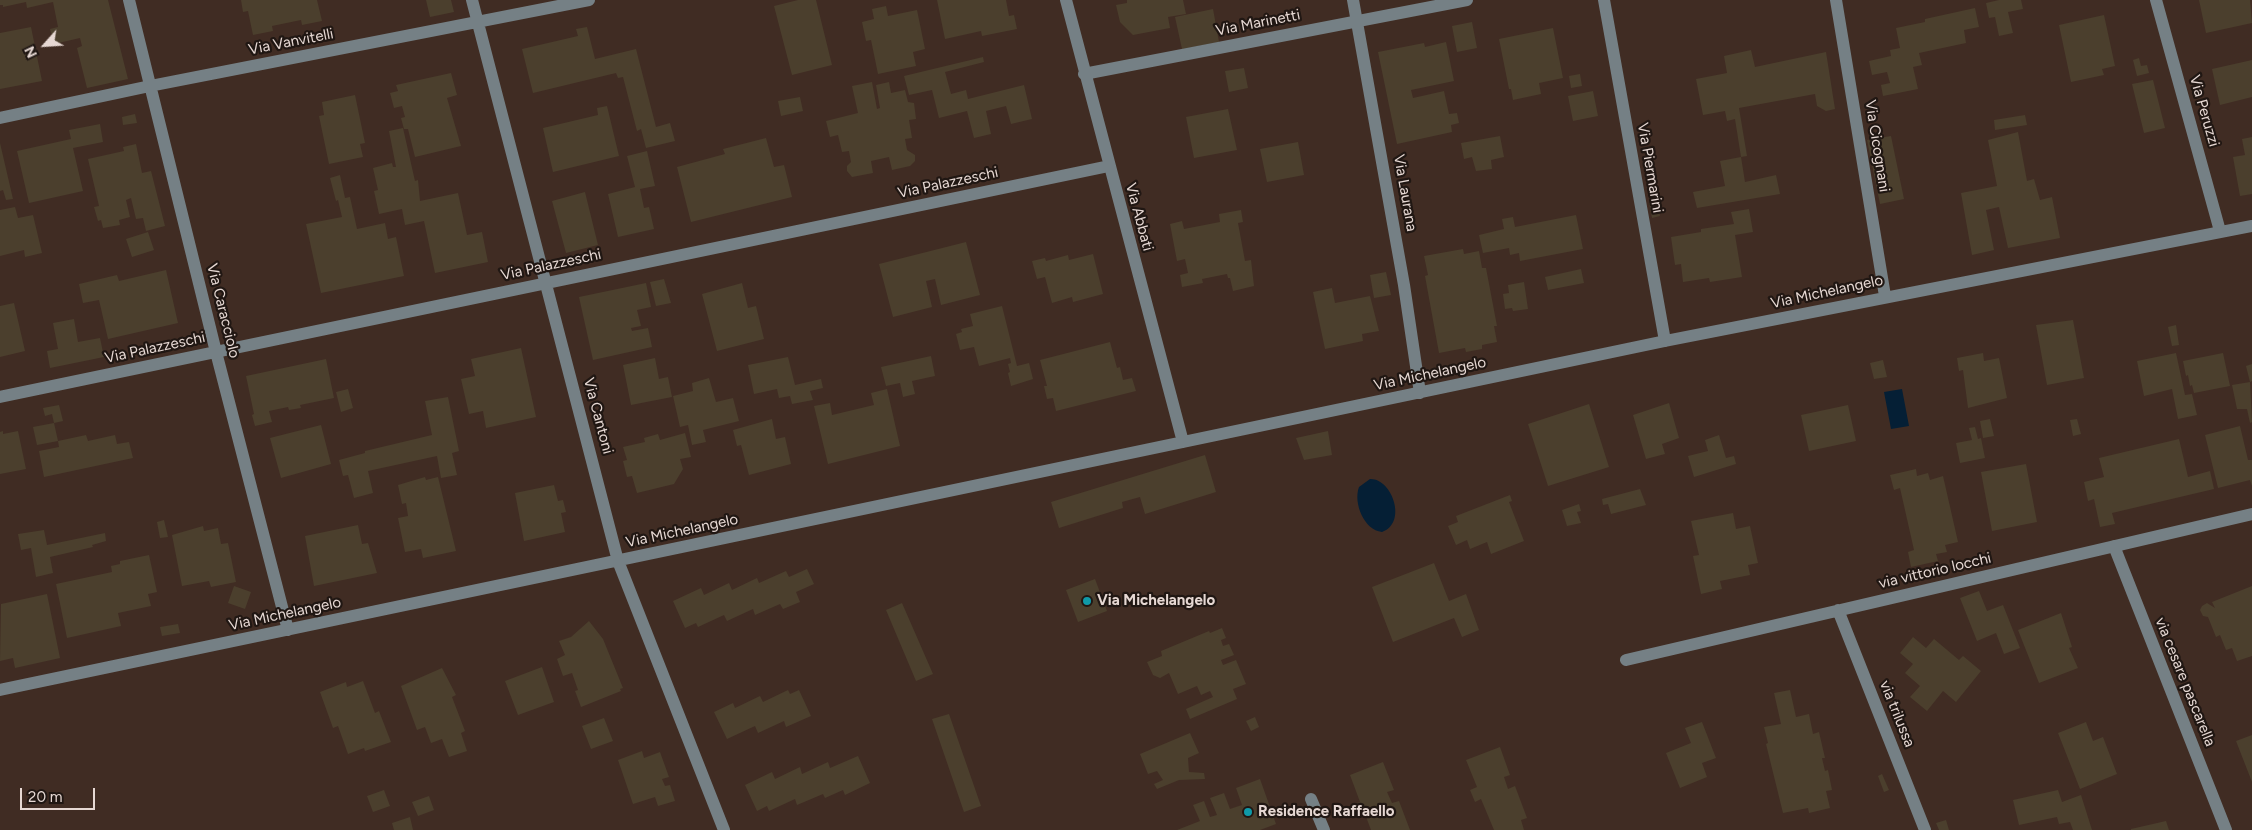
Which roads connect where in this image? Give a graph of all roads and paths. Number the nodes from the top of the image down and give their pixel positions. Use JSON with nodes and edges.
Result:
{"nodes":[{"id":1,"x":129,"y":0,"type":"edge"},
{"id":2,"x":472,"y":0,"type":"edge"},
{"id":3,"x":589,"y":0,"type":"edge"},
{"id":4,"x":1066,"y":0,"type":"edge"},
{"id":5,"x":1353,"y":0,"type":"edge"},
{"id":6,"x":1467,"y":0,"type":"edge"},
{"id":7,"x":1604,"y":0,"type":"edge"},
{"id":8,"x":1836,"y":0,"type":"edge"},
{"id":9,"x":2156,"y":0,"type":"edge"},
{"id":10,"x":1357,"y":21,"type":"junction"},
{"id":11,"x":478,"y":22,"type":"junction"},
{"id":12,"x":1084,"y":74,"type":"junction"},
{"id":13,"x":150,"y":86,"type":"junction"},
{"id":14,"x":0,"y":118,"type":"edge"},
{"id":15,"x":1109,"y":166,"type":"junction"},
{"id":16,"x":2252,"y":226,"type":"edge"},
{"id":17,"x":2220,"y":231,"type":"junction"},
{"id":18,"x":546,"y":282,"type":"junction"},
{"id":19,"x":1885,"y":296,"type":"junction"},
{"id":20,"x":1665,"y":341,"type":"junction"},
{"id":21,"x":216,"y":352,"type":"junction"},
{"id":22,"x":1420,"y":393,"type":"junction"},
{"id":23,"x":0,"y":397,"type":"edge"},
{"id":24,"x":1182,"y":442,"type":"junction"},
{"id":25,"x":2252,"y":514,"type":"edge"},
{"id":26,"x":2114,"y":546,"type":"junction"},
{"id":27,"x":618,"y":561,"type":"junction"},
{"id":28,"x":1838,"y":610,"type":"junction"},
{"id":29,"x":288,"y":630,"type":"junction"},
{"id":30,"x":1626,"y":660,"type":"dead end"},
{"id":31,"x":0,"y":690,"type":"edge"},
{"id":32,"x":1311,"y":799,"type":"dead end"},
{"id":33,"x":724,"y":830,"type":"edge"},
{"id":34,"x":1324,"y":830,"type":"edge"},
{"id":35,"x":1925,"y":830,"type":"edge"},
{"id":36,"x":2226,"y":830,"type":"edge"}],
"edges":[{"from":1,"to":13,"type":"street","name":"Via Caracciolo"},
{"from":2,"to":11,"type":"street","name":"Via Cantoni"},
{"from":3,"to":11,"type":"street","name":"Via Vanvitelli"},
{"from":4,"to":12,"type":"street","name":"Via Abbati"},
{"from":5,"to":10,"type":"street","name":"Via Laurana"},
{"from":6,"to":10,"type":"street","name":"Via Marinetti"},
{"from":7,"to":20,"type":"street","name":"Via Piermarini"},
{"from":8,"to":19,"type":"street","name":"Via Cicognani"},
{"from":9,"to":17,"type":"street","name":"Via Peruzzi"},
{"from":10,"to":12,"type":"street","name":"Via Marinetti"},
{"from":10,"to":22,"type":"street","name":"Via Laurana"},
{"from":11,"to":13,"type":"street","name":"Via Vanvitelli"},
{"from":11,"to":18,"type":"street","name":"Via Cantoni"},
{"from":12,"to":15,"type":"street","name":"Via Abbati"},
{"from":13,"to":14,"type":"street","name":"Via Vanvitelli"},
{"from":13,"to":21,"type":"street","name":"Via Caracciolo"},
{"from":15,"to":18,"type":"street","name":"Via Palazzeschi"},
{"from":15,"to":24,"type":"street","name":"Via Abbati"},
{"from":16,"to":17,"type":"street","name":"Via Michelangelo"},
{"from":17,"to":19,"type":"street","name":"Via Michelangelo"},
{"from":18,"to":21,"type":"street","name":"Via Palazzeschi"},
{"from":18,"to":27,"type":"street","name":"Via Cantoni"},
{"from":19,"to":20,"type":"street","name":"Via Michelangelo"},
{"from":20,"to":22,"type":"street","name":"Via Michelangelo"},
{"from":21,"to":23,"type":"street","name":"Via Palazzeschi"},
{"from":21,"to":29,"type":"street","name":"Via Caracciolo"},
{"from":22,"to":24,"type":"street","name":"Via Michelangelo"},
{"from":24,"to":27,"type":"street","name":"Via Michelangelo"},
{"from":25,"to":26,"type":"street","name":"via vittorio locchi"},
{"from":26,"to":28,"type":"street","name":"via vittorio locchi"},
{"from":26,"to":36,"type":"street","name":"via cesare pascarella"},
{"from":27,"to":29,"type":"street","name":"Via Michelangelo"},
{"from":27,"to":33,"type":"street","name":"Via Cantoni"},
{"from":28,"to":30,"type":"street","name":"via vittorio locchi"},
{"from":28,"to":35,"type":"street","name":"via trilussa"},
{"from":29,"to":31,"type":"street","name":"Via Michelangelo"},
{"from":32,"to":34,"type":"street"}]}
